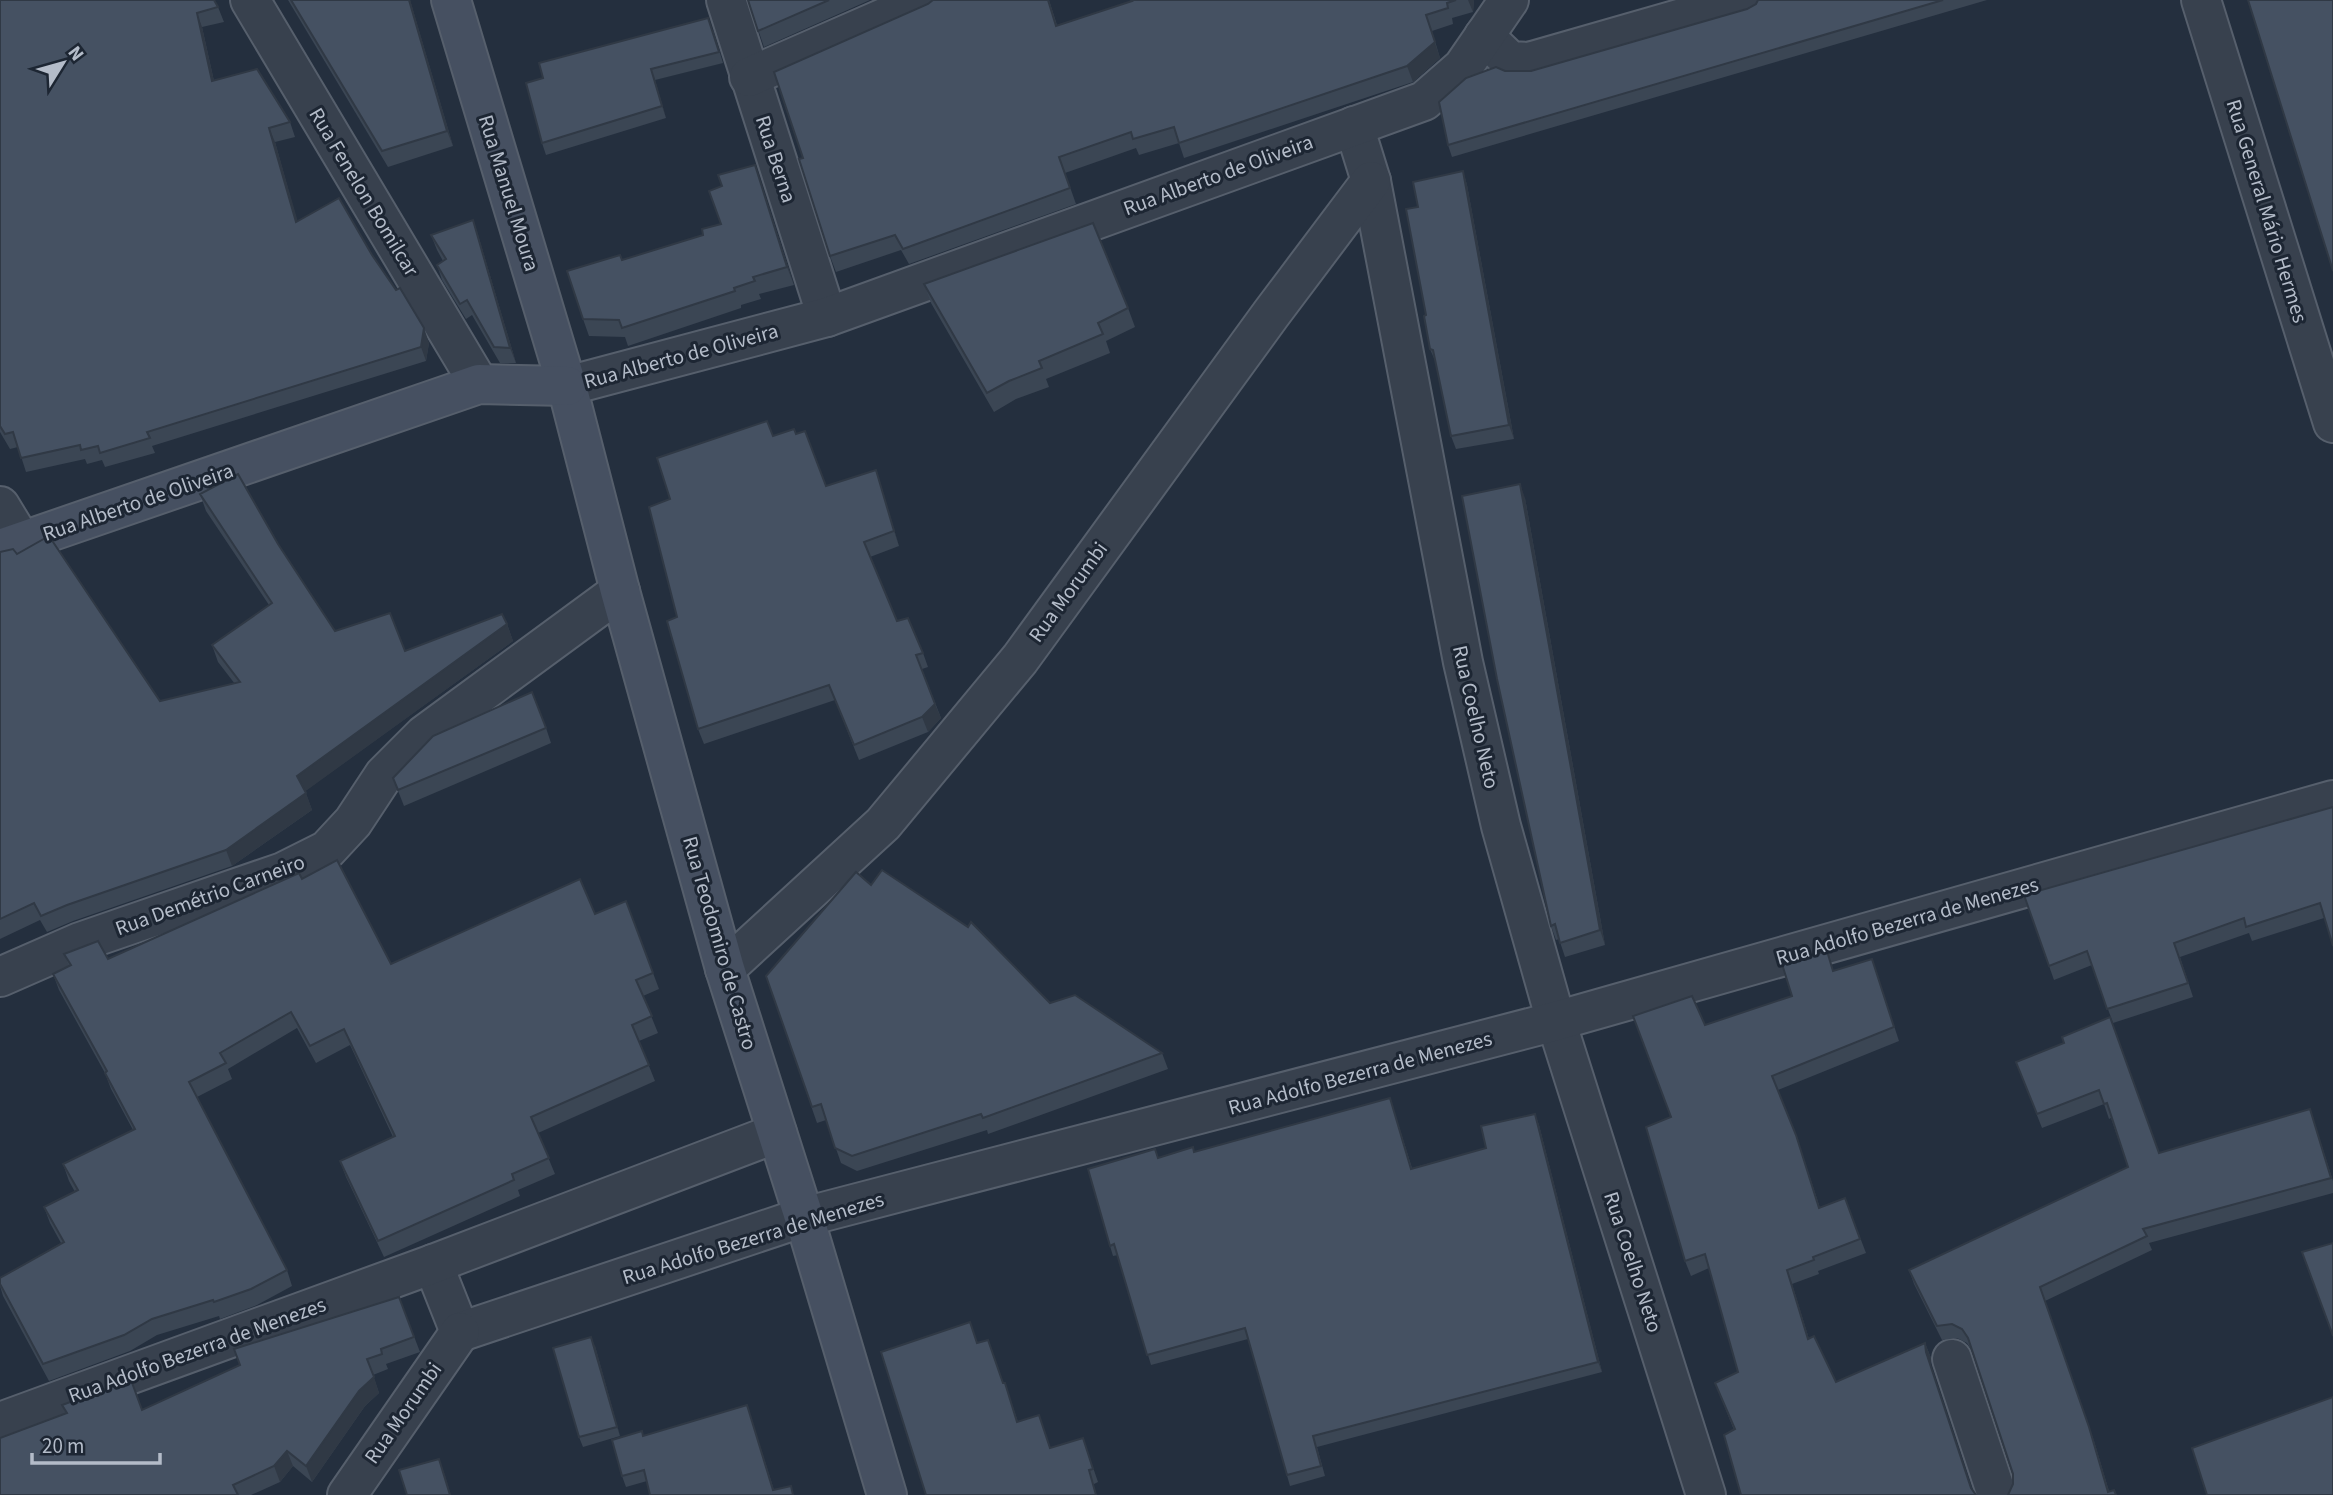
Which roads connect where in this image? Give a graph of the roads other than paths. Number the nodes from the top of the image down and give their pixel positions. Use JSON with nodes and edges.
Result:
{"nodes":[{"id":1,"x":250,"y":0,"type":"edge"},
{"id":2,"x":451,"y":0,"type":"edge"},
{"id":3,"x":726,"y":0,"type":"edge"},
{"id":4,"x":925,"y":0,"type":"edge"},
{"id":5,"x":1509,"y":0,"type":"edge"},
{"id":6,"x":1745,"y":0,"type":"edge"},
{"id":7,"x":2201,"y":0,"type":"edge"},
{"id":8,"x":1484,"y":36,"type":"junction"},
{"id":9,"x":749,"y":77,"type":"junction"},
{"id":10,"x":1354,"y":126,"type":"junction"},
{"id":11,"x":1371,"y":181,"type":"junction"},
{"id":12,"x":827,"y":317,"type":"junction"},
{"id":13,"x":479,"y":384,"type":"junction"},
{"id":14,"x":568,"y":386,"type":"junction"},
{"id":15,"x":2333,"y":423,"type":"edge"},
{"id":16,"x":0,"y":506,"type":"edge"},
{"id":17,"x":11,"y":545,"type":"edge"},
{"id":18,"x":620,"y":591,"type":"junction"},
{"id":19,"x":2333,"y":800,"type":"edge"},
{"id":20,"x":726,"y":969,"type":"junction"},
{"id":21,"x":0,"y":977,"type":"edge"},
{"id":22,"x":1556,"y":1021,"type":"junction"},
{"id":23,"x":777,"y":1133,"type":"junction"},
{"id":24,"x":804,"y":1217,"type":"junction"},
{"id":25,"x":433,"y":1265,"type":"junction"},
{"id":26,"x":460,"y":1332,"type":"junction"},
{"id":27,"x":1952,"y":1359,"type":"dead end"},
{"id":28,"x":0,"y":1422,"type":"edge"},
{"id":29,"x":347,"y":1495,"type":"edge"},
{"id":30,"x":887,"y":1495,"type":"edge"},
{"id":31,"x":1706,"y":1495,"type":"edge"},
{"id":32,"x":1997,"y":1495,"type":"edge"}],
"edges":[{"from":1,"to":13,"type":"street","name":"Rua Fenelon Bomilcar"},
{"from":2,"to":14,"type":"street","name":"Rua Manuel Moura"},
{"from":3,"to":9,"type":"street","name":"Rua Berna"},
{"from":4,"to":9,"type":"street"},
{"from":5,"to":8,"type":"street"},
{"from":6,"to":8,"type":"street"},
{"from":7,"to":15,"type":"street","name":"Rua General Mário Hermes"},
{"from":8,"to":10,"type":"street"},
{"from":9,"to":12,"type":"street","name":"Rua Berna"},
{"from":10,"to":11,"type":"street","name":"Rua Coelho Neto"},
{"from":10,"to":12,"type":"street","name":"Rua Alberto de Oliveira"},
{"from":11,"to":20,"type":"street","name":"Rua Morumbi"},
{"from":11,"to":22,"type":"street","name":"Rua Coelho Neto"},
{"from":12,"to":14,"type":"street","name":"Rua Alberto de Oliveira"},
{"from":13,"to":14,"type":"street","name":"Rua Alberto de Oliveira"},
{"from":13,"to":17,"type":"street","name":"Rua Alberto de Oliveira"},
{"from":14,"to":18,"type":"street","name":"Rua Teodomiro de Castro"},
{"from":16,"to":17,"type":"street"},
{"from":18,"to":20,"type":"street","name":"Rua Teodomiro de Castro"},
{"from":18,"to":21,"type":"street","name":"Rua Demétrio Carneiro"},
{"from":19,"to":22,"type":"street","name":"Rua Adolfo Bezerra de Menezes"},
{"from":20,"to":23,"type":"street","name":"Rua Teodomiro de Castro"},
{"from":22,"to":24,"type":"street","name":"Rua Adolfo Bezerra de Menezes"},
{"from":22,"to":31,"type":"street","name":"Rua Coelho Neto"},
{"from":23,"to":24,"type":"street","name":"Rua Teodomiro de Castro"},
{"from":23,"to":25,"type":"street","name":"Rua Adolfo Bezerra de Menezes"},
{"from":24,"to":26,"type":"street","name":"Rua Adolfo Bezerra de Menezes"},
{"from":24,"to":30,"type":"street","name":"Rua Teodomiro de Castro"},
{"from":25,"to":26,"type":"street"},
{"from":25,"to":28,"type":"street","name":"Rua Adolfo Bezerra de Menezes"},
{"from":26,"to":29,"type":"street","name":"Rua Morumbi"},
{"from":27,"to":32,"type":"street"}]}
